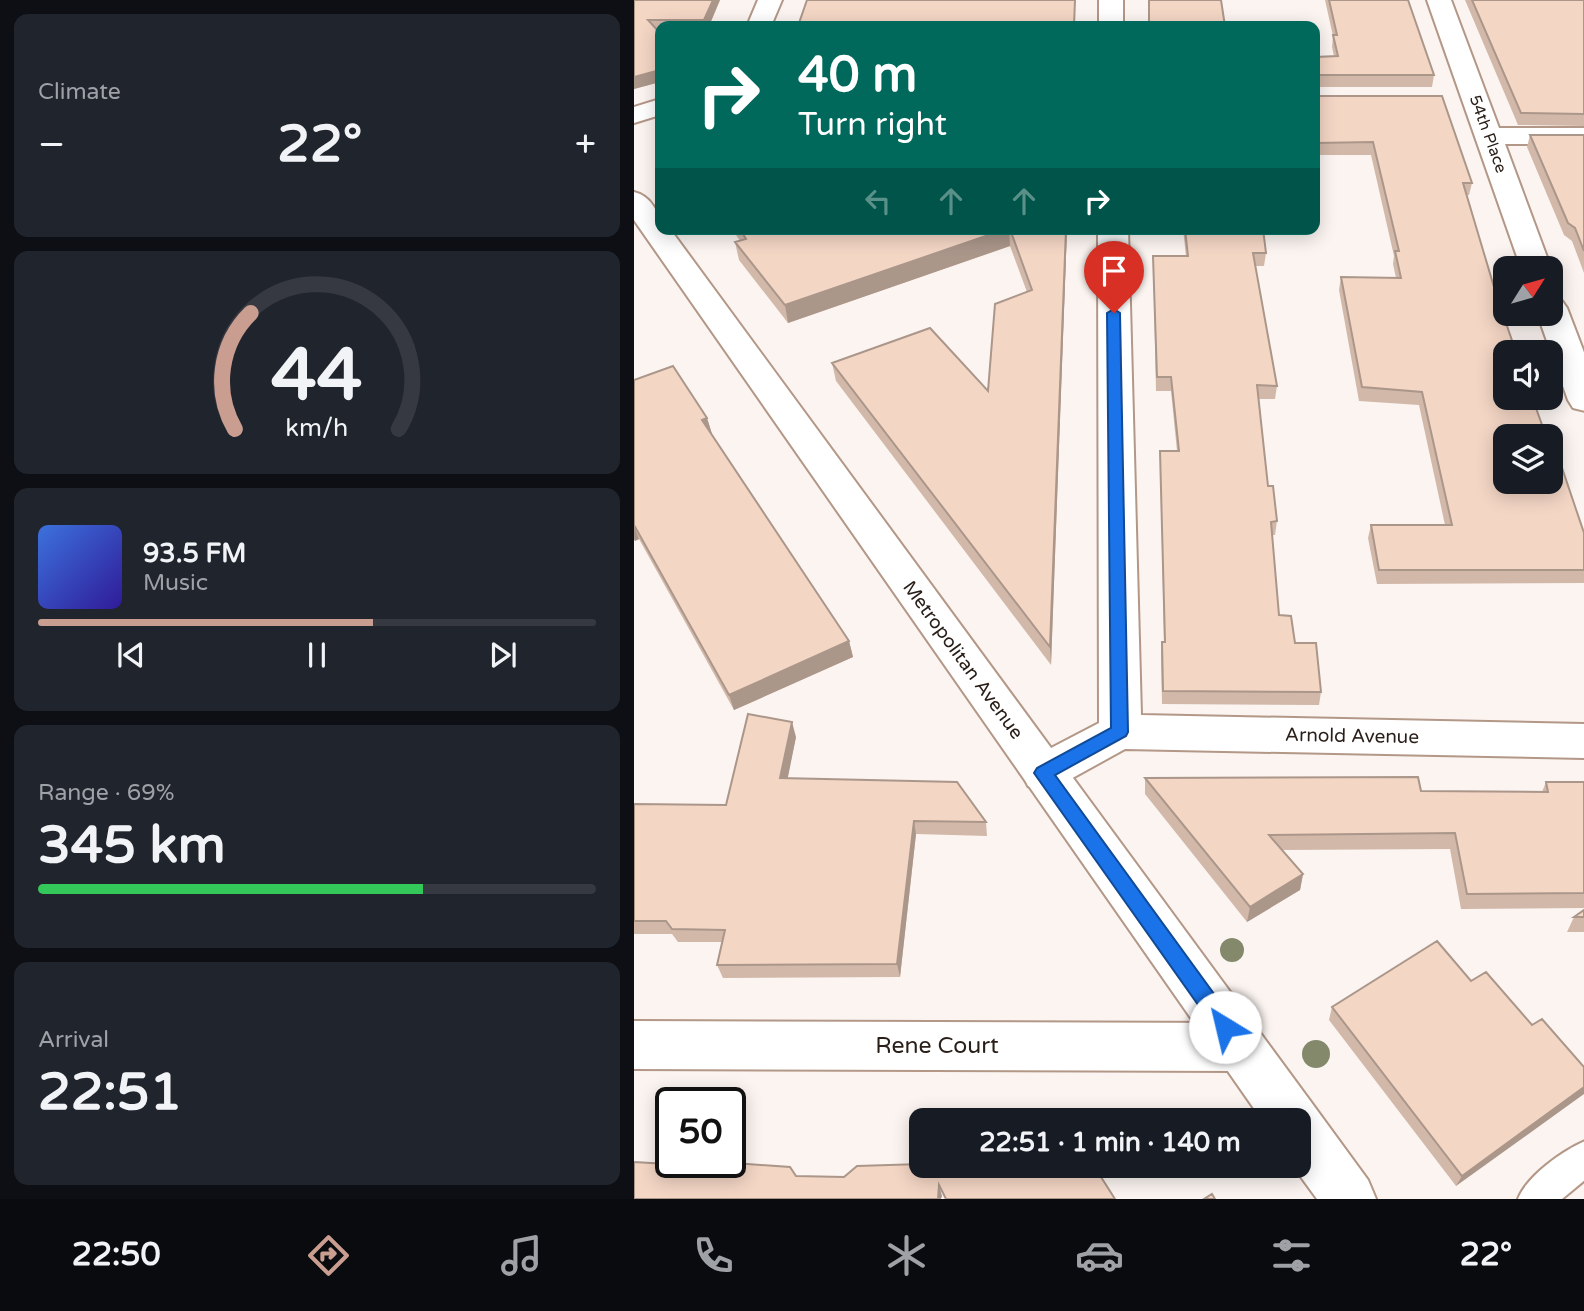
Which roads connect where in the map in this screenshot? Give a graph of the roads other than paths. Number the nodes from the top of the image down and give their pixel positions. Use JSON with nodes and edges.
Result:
{"nodes":[{"id":1,"x":770,"y":0,"type":"edge"},
{"id":2,"x":1111,"y":0,"type":"edge"},
{"id":3,"x":1439,"y":0,"type":"edge"},
{"id":4,"x":761,"y":21,"type":"edge"},
{"id":5,"x":1111,"y":21,"type":"edge"},
{"id":6,"x":655,"y":109,"type":"edge"},
{"id":7,"x":634,"y":115,"type":"edge"},
{"id":8,"x":1488,"y":136,"type":"junction"},
{"id":9,"x":1584,"y":136,"type":"edge"},
{"id":10,"x":634,"y":200,"type":"edge"},
{"id":11,"x":655,"y":229,"type":"edge"},
{"id":12,"x":659,"y":235,"type":"edge"},
{"id":13,"x":1113,"y":235,"type":"edge"},
{"id":14,"x":1532,"y":256,"type":"edge"},
{"id":15,"x":1557,"y":326,"type":"edge"},
{"id":16,"x":1584,"y":400,"type":"edge"},
{"id":17,"x":1120,"y":732,"type":"junction"},
{"id":18,"x":1584,"y":741,"type":"edge"},
{"id":19,"x":1043,"y":773,"type":"junction"},
{"id":20,"x":634,"y":1045,"type":"edge"},
{"id":21,"x":1240,"y":1047,"type":"junction"},
{"id":22,"x":1284,"y":1108,"type":"edge"},
{"id":23,"x":1311,"y":1146,"type":"edge"},
{"id":24,"x":1584,"y":1158,"type":"edge"},
{"id":25,"x":1349,"y":1199,"type":"edge"},
{"id":26,"x":1535,"y":1199,"type":"edge"}],
"edges":[{"from":1,"to":4,"type":"street"},
{"from":2,"to":5,"type":"street"},
{"from":3,"to":8,"type":"street","name":"54th Place"},
{"from":6,"to":7,"type":"street"},
{"from":8,"to":9,"type":"street"},
{"from":8,"to":14,"type":"street","name":"54th Place"},
{"from":10,"to":11,"type":"street","name":"Metropolitan Avenue"},
{"from":12,"to":19,"type":"street","name":"Metropolitan Avenue"},
{"from":13,"to":17,"type":"street"},
{"from":15,"to":16,"type":"street"},
{"from":17,"to":18,"type":"street","name":"Arnold Avenue"},
{"from":17,"to":19,"type":"street"},
{"from":19,"to":21,"type":"street","name":"Metropolitan Avenue"},
{"from":20,"to":21,"type":"street","name":"Rene Court"},
{"from":21,"to":22,"type":"street","name":"Metropolitan Avenue"},
{"from":23,"to":25,"type":"street"},
{"from":24,"to":26,"type":"lane"}]}
